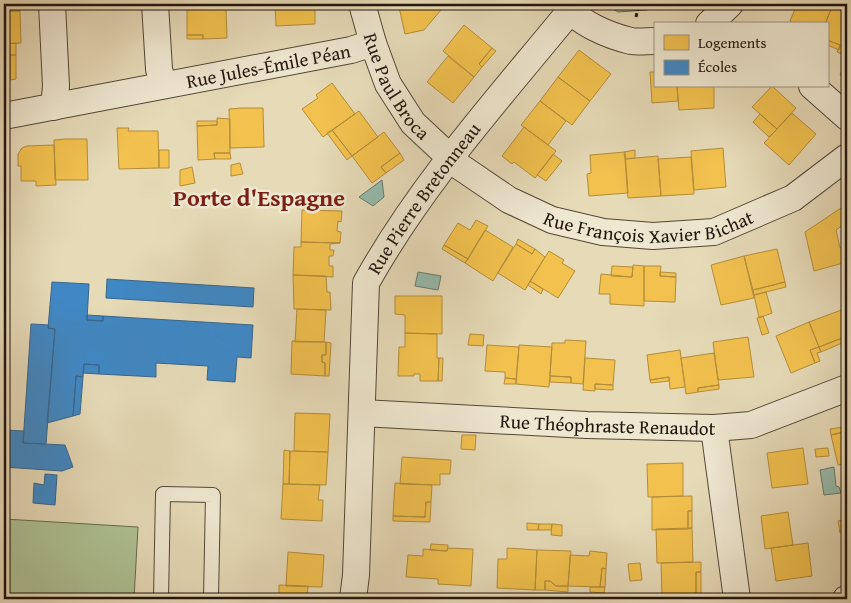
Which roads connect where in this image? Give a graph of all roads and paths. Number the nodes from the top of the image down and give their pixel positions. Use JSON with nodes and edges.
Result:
{"nodes":[{"id":1,"x":52,"y":4,"type":"edge"},
{"id":2,"x":156,"y":4,"type":"edge"},
{"id":3,"x":362,"y":4,"type":"edge"},
{"id":4,"x":639,"y":4,"type":"edge"},
{"id":5,"x":568,"y":7,"type":"edge"},
{"id":6,"x":636,"y":18,"type":"dead end"},
{"id":7,"x":654,"y":41,"type":"edge"},
{"id":8,"x":372,"y":44,"type":"junction"},
{"id":9,"x":163,"y":85,"type":"junction"},
{"id":10,"x":814,"y":88,"type":"edge"},
{"id":11,"x":54,"y":107,"type":"junction"},
{"id":12,"x":4,"y":116,"type":"edge"},
{"id":13,"x":847,"y":117,"type":"edge"},
{"id":14,"x":847,"y":157,"type":"edge"},
{"id":15,"x":450,"y":158,"type":"junction"},
{"id":16,"x":847,"y":388,"type":"edge"},
{"id":17,"x":362,"y":413,"type":"junction"},
{"id":18,"x":714,"y":428,"type":"junction"},
{"id":19,"x":161,"y":599,"type":"edge"},
{"id":20,"x":211,"y":599,"type":"edge"},
{"id":21,"x":353,"y":599,"type":"edge"},
{"id":22,"x":737,"y":599,"type":"edge"}],
"edges":[{"from":1,"to":11,"type":"street"},
{"from":2,"to":9,"type":"street","name":"Rue Jules-Émile Péan"},
{"from":3,"to":8,"type":"street","name":"Rue Paul Broca"},
{"from":4,"to":6,"type":"path"},
{"from":5,"to":7,"type":"street"},
{"from":5,"to":15,"type":"street","name":"Rue Pierre Bretonneau"},
{"from":8,"to":9,"type":"street","name":"Rue Jules-Émile Péan"},
{"from":8,"to":15,"type":"street","name":"Rue Paul Broca"},
{"from":9,"to":11,"type":"street","name":"Rue Jules-Émile Péan"},
{"from":10,"to":13,"type":"street"},
{"from":11,"to":12,"type":"street","name":"Rue Jules-Émile Péan"},
{"from":14,"to":15,"type":"street","name":"Rue François Xavier Bichat"},
{"from":15,"to":17,"type":"street","name":"Rue Pierre Bretonneau"},
{"from":16,"to":18,"type":"street","name":"Rue Théophraste Renaudot"},
{"from":17,"to":18,"type":"street","name":"Rue Théophraste Renaudot"},
{"from":17,"to":21,"type":"street","name":"Rue Pierre Bretonneau"},
{"from":18,"to":22,"type":"street"},
{"from":19,"to":20,"type":"lane"}]}
